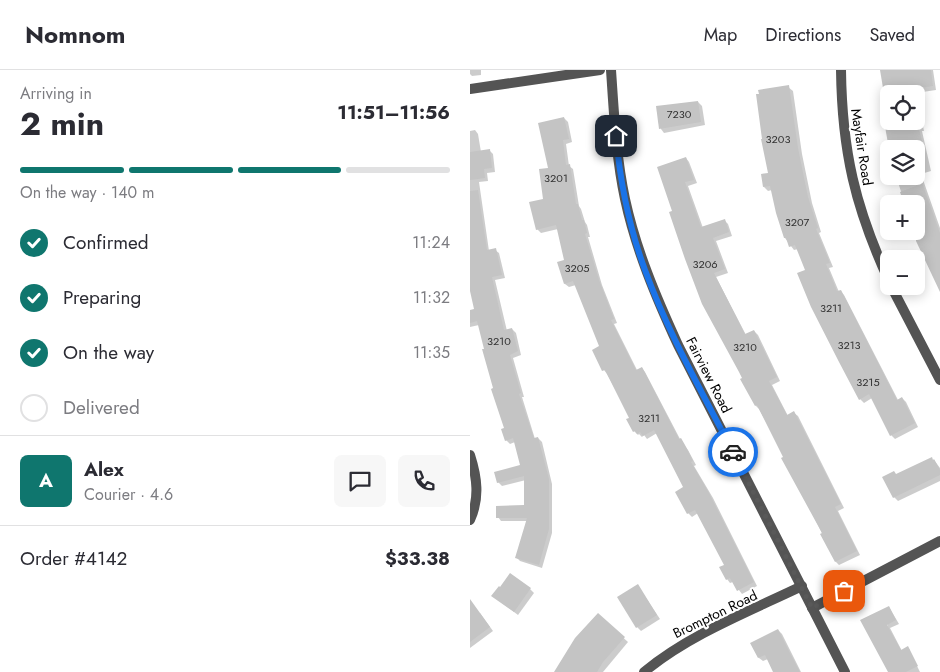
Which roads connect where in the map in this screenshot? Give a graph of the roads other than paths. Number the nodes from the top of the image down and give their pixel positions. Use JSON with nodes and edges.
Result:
{"nodes":[{"id":1,"x":600,"y":70,"type":"edge"},
{"id":2,"x":611,"y":70,"type":"edge"},
{"id":3,"x":841,"y":70,"type":"edge"},
{"id":4,"x":470,"y":88,"type":"edge"},
{"id":5,"x":880,"y":261,"type":"edge"},
{"id":6,"x":896,"y":295,"type":"edge"},
{"id":7,"x":940,"y":380,"type":"edge"},
{"id":8,"x":470,"y":455,"type":"edge"},
{"id":9,"x":470,"y":520,"type":"edge"},
{"id":10,"x":940,"y":541,"type":"edge"},
{"id":11,"x":802,"y":586,"type":"junction"},
{"id":12,"x":812,"y":608,"type":"junction"},
{"id":13,"x":644,"y":672,"type":"edge"},
{"id":14,"x":845,"y":672,"type":"edge"}],
"edges":[{"from":1,"to":4,"type":"street"},
{"from":2,"to":11,"type":"street","name":"Fairview Road"},
{"from":3,"to":5,"type":"street","name":"Mayfair Road"},
{"from":6,"to":7,"type":"street"},
{"from":8,"to":9,"type":"street"},
{"from":10,"to":12,"type":"street"},
{"from":11,"to":12,"type":"street","name":"Fairview Road"},
{"from":11,"to":13,"type":"street","name":"Brompton Road"},
{"from":12,"to":14,"type":"street","name":"Fairview Road"}]}
